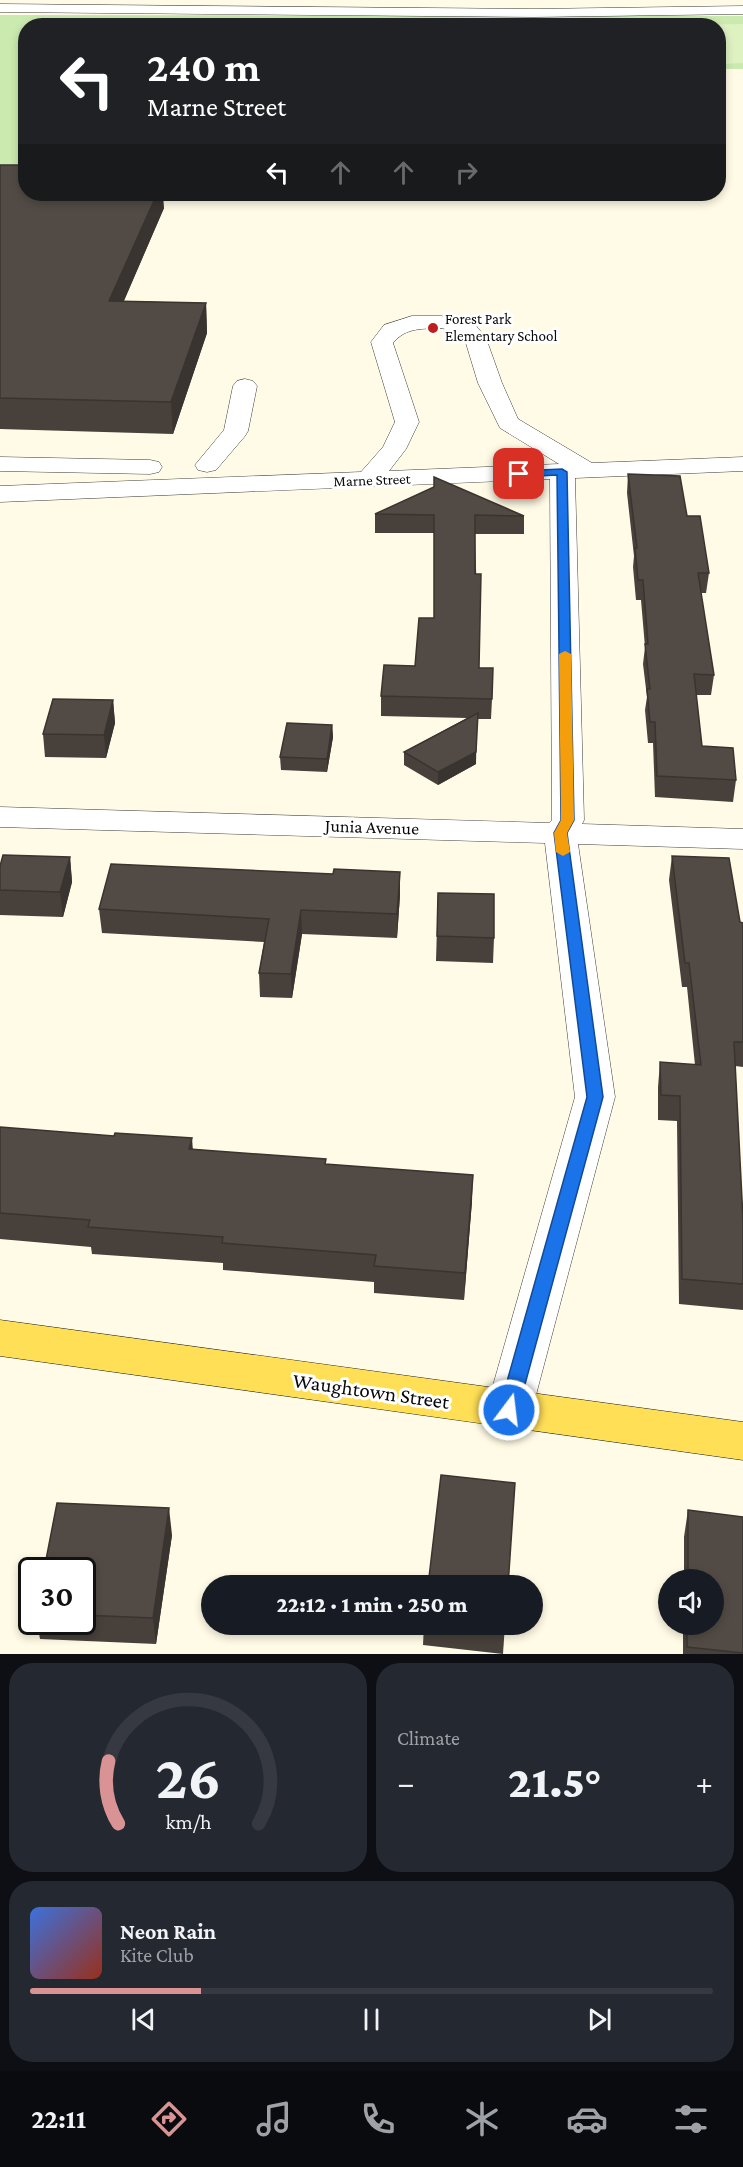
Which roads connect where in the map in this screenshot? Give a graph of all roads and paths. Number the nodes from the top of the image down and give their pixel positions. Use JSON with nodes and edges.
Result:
{"nodes":[{"id":1,"x":212,"y":5,"type":"edge"},
{"id":2,"x":0,"y":8,"type":"edge"},
{"id":3,"x":743,"y":10,"type":"edge"},
{"id":4,"x":245,"y":386,"type":"dead end"},
{"id":5,"x":0,"y":464,"type":"edge"},
{"id":6,"x":743,"y":464,"type":"edge"},
{"id":7,"x":207,"y":465,"type":"junction"},
{"id":8,"x":575,"y":472,"type":"junction"},
{"id":9,"x":368,"y":480,"type":"junction"},
{"id":10,"x":227,"y":485,"type":"junction"},
{"id":11,"x":0,"y":494,"type":"edge"},
{"id":12,"x":0,"y":817,"type":"edge"},
{"id":13,"x":560,"y":833,"type":"junction"},
{"id":14,"x":743,"y":840,"type":"edge"},
{"id":15,"x":0,"y":1338,"type":"edge"},
{"id":16,"x":509,"y":1410,"type":"junction"},
{"id":17,"x":743,"y":1441,"type":"edge"}],
"edges":[{"from":1,"to":2,"type":"street"},
{"from":1,"to":3,"type":"street"},
{"from":4,"to":7,"type":"street"},
{"from":5,"to":7,"type":"street"},
{"from":6,"to":8,"type":"street","name":"Marne Street"},
{"from":7,"to":10,"type":"street"},
{"from":8,"to":9,"type":"street","name":"Marne Street"},
{"from":8,"to":9,"type":"street"},
{"from":8,"to":13,"type":"street"},
{"from":9,"to":10,"type":"street","name":"Marne Street"},
{"from":10,"to":11,"type":"street","name":"Marne Street"},
{"from":12,"to":13,"type":"street","name":"Junia Avenue"},
{"from":13,"to":14,"type":"street","name":"Junia Avenue"},
{"from":13,"to":16,"type":"street"},
{"from":15,"to":16,"type":"main road","name":"Waughtown Street"},
{"from":16,"to":17,"type":"main road","name":"Waughtown Street"}]}
